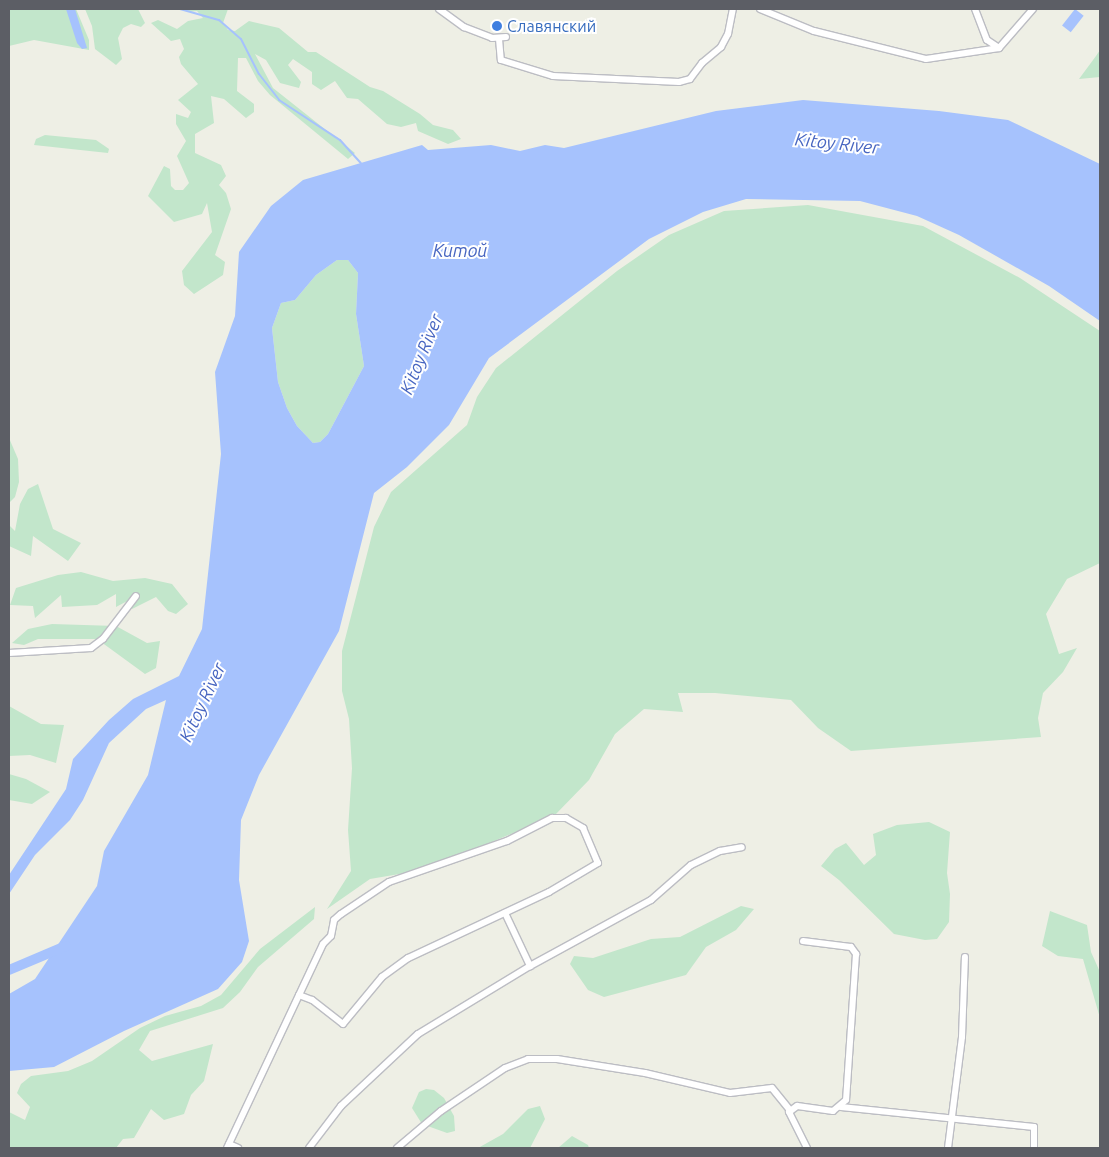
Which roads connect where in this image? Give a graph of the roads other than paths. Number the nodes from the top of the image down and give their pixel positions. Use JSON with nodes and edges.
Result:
{"nodes":[{"id":1,"x":439,"y":9,"type":"edge"},
{"id":2,"x":733,"y":9,"type":"edge"},
{"id":3,"x":760,"y":9,"type":"edge"},
{"id":4,"x":975,"y":9,"type":"edge"},
{"id":5,"x":1033,"y":9,"type":"edge"},
{"id":6,"x":999,"y":48,"type":"junction"},
{"id":7,"x":136,"y":596,"type":"dead end"},
{"id":8,"x":9,"y":653,"type":"edge"},
{"id":9,"x":742,"y":847,"type":"dead end"},
{"id":10,"x":505,"y":913,"type":"junction"},
{"id":11,"x":803,"y":941,"type":"dead end"},
{"id":12,"x":965,"y":956,"type":"dead end"},
{"id":13,"x":530,"y":966,"type":"junction"},
{"id":14,"x":299,"y":995,"type":"junction"},
{"id":15,"x":841,"y":1107,"type":"junction"},
{"id":16,"x":790,"y":1110,"type":"junction"},
{"id":17,"x":951,"y":1120,"type":"junction"},
{"id":18,"x":228,"y":1146,"type":"edge"},
{"id":19,"x":238,"y":1148,"type":"edge"},
{"id":20,"x":309,"y":1148,"type":"edge"},
{"id":21,"x":397,"y":1148,"type":"edge"},
{"id":22,"x":807,"y":1148,"type":"edge"},
{"id":23,"x":948,"y":1148,"type":"edge"},
{"id":24,"x":1034,"y":1148,"type":"edge"}],
"edges":[{"from":1,"to":2,"type":"street"},
{"from":3,"to":6,"type":"street"},
{"from":4,"to":6,"type":"street"},
{"from":5,"to":6,"type":"street"},
{"from":7,"to":8,"type":"street"},
{"from":9,"to":13,"type":"street"},
{"from":10,"to":13,"type":"street"},
{"from":10,"to":14,"type":"street"},
{"from":10,"to":14,"type":"street"},
{"from":11,"to":15,"type":"street"},
{"from":12,"to":17,"type":"street"},
{"from":13,"to":20,"type":"street"},
{"from":14,"to":18,"type":"street"},
{"from":15,"to":16,"type":"street"},
{"from":15,"to":17,"type":"street"},
{"from":16,"to":21,"type":"street"},
{"from":16,"to":22,"type":"street"},
{"from":17,"to":23,"type":"street"},
{"from":17,"to":24,"type":"street"},
{"from":18,"to":19,"type":"street"}]}
